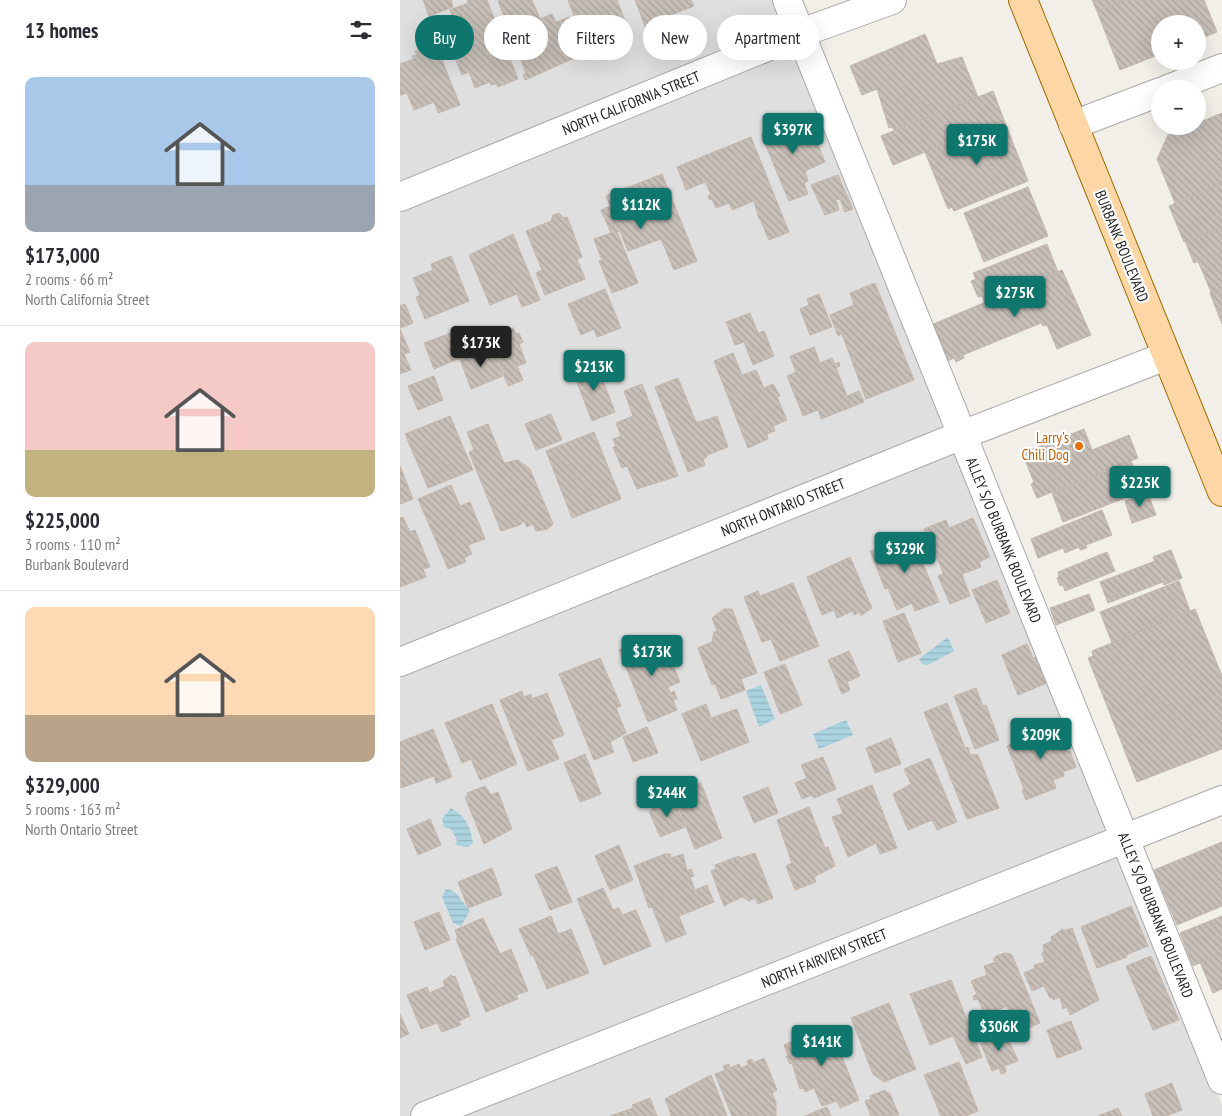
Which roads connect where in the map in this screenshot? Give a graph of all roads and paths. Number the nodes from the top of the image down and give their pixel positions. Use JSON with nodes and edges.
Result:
{"nodes":[{"id":1,"x":787,"y":0,"type":"edge"},
{"id":2,"x":892,"y":0,"type":"edge"},
{"id":3,"x":1023,"y":0,"type":"edge"},
{"id":4,"x":793,"y":15,"type":"edge"},
{"id":5,"x":819,"y":27,"type":"edge"},
{"id":6,"x":737,"y":60,"type":"edge"},
{"id":7,"x":811,"y":60,"type":"edge"},
{"id":8,"x":1222,"y":68,"type":"edge"},
{"id":9,"x":1191,"y":80,"type":"edge"},
{"id":10,"x":1151,"y":95,"type":"edge"},
{"id":11,"x":1073,"y":125,"type":"junction"},
{"id":12,"x":400,"y":197,"type":"edge"},
{"id":13,"x":1166,"y":356,"type":"junction"},
{"id":14,"x":962,"y":435,"type":"junction"},
{"id":15,"x":1222,"y":492,"type":"edge"},
{"id":16,"x":400,"y":662,"type":"edge"},
{"id":17,"x":1222,"y":800,"type":"edge"},
{"id":18,"x":1125,"y":838,"type":"junction"},
{"id":19,"x":1222,"y":1080,"type":"edge"},
{"id":20,"x":425,"y":1116,"type":"edge"}],
"edges":[{"from":1,"to":4,"type":"street","name":"ALLEY S/O BURBANK BOULEVARD"},
{"from":2,"to":5,"type":"street","name":"NORTH CALIFORNIA STREET"},
{"from":3,"to":11,"type":"main road","name":"BURBANK BOULEVARD"},
{"from":6,"to":12,"type":"street","name":"NORTH CALIFORNIA STREET"},
{"from":7,"to":14,"type":"street","name":"ALLEY S/O BURBANK BOULEVARD"},
{"from":8,"to":9,"type":"street"},
{"from":10,"to":11,"type":"street"},
{"from":11,"to":13,"type":"main road","name":"BURBANK BOULEVARD"},
{"from":13,"to":14,"type":"street","name":"NORTH ONTARIO STREET"},
{"from":13,"to":15,"type":"main road","name":"BURBANK BOULEVARD"},
{"from":14,"to":16,"type":"street","name":"NORTH ONTARIO STREET"},
{"from":14,"to":18,"type":"street","name":"ALLEY S/O BURBANK BOULEVARD"},
{"from":17,"to":18,"type":"street","name":"NORTH FAIRVIEW STREET"},
{"from":18,"to":19,"type":"street","name":"ALLEY S/O BURBANK BOULEVARD"},
{"from":18,"to":20,"type":"street","name":"NORTH FAIRVIEW STREET"}]}
